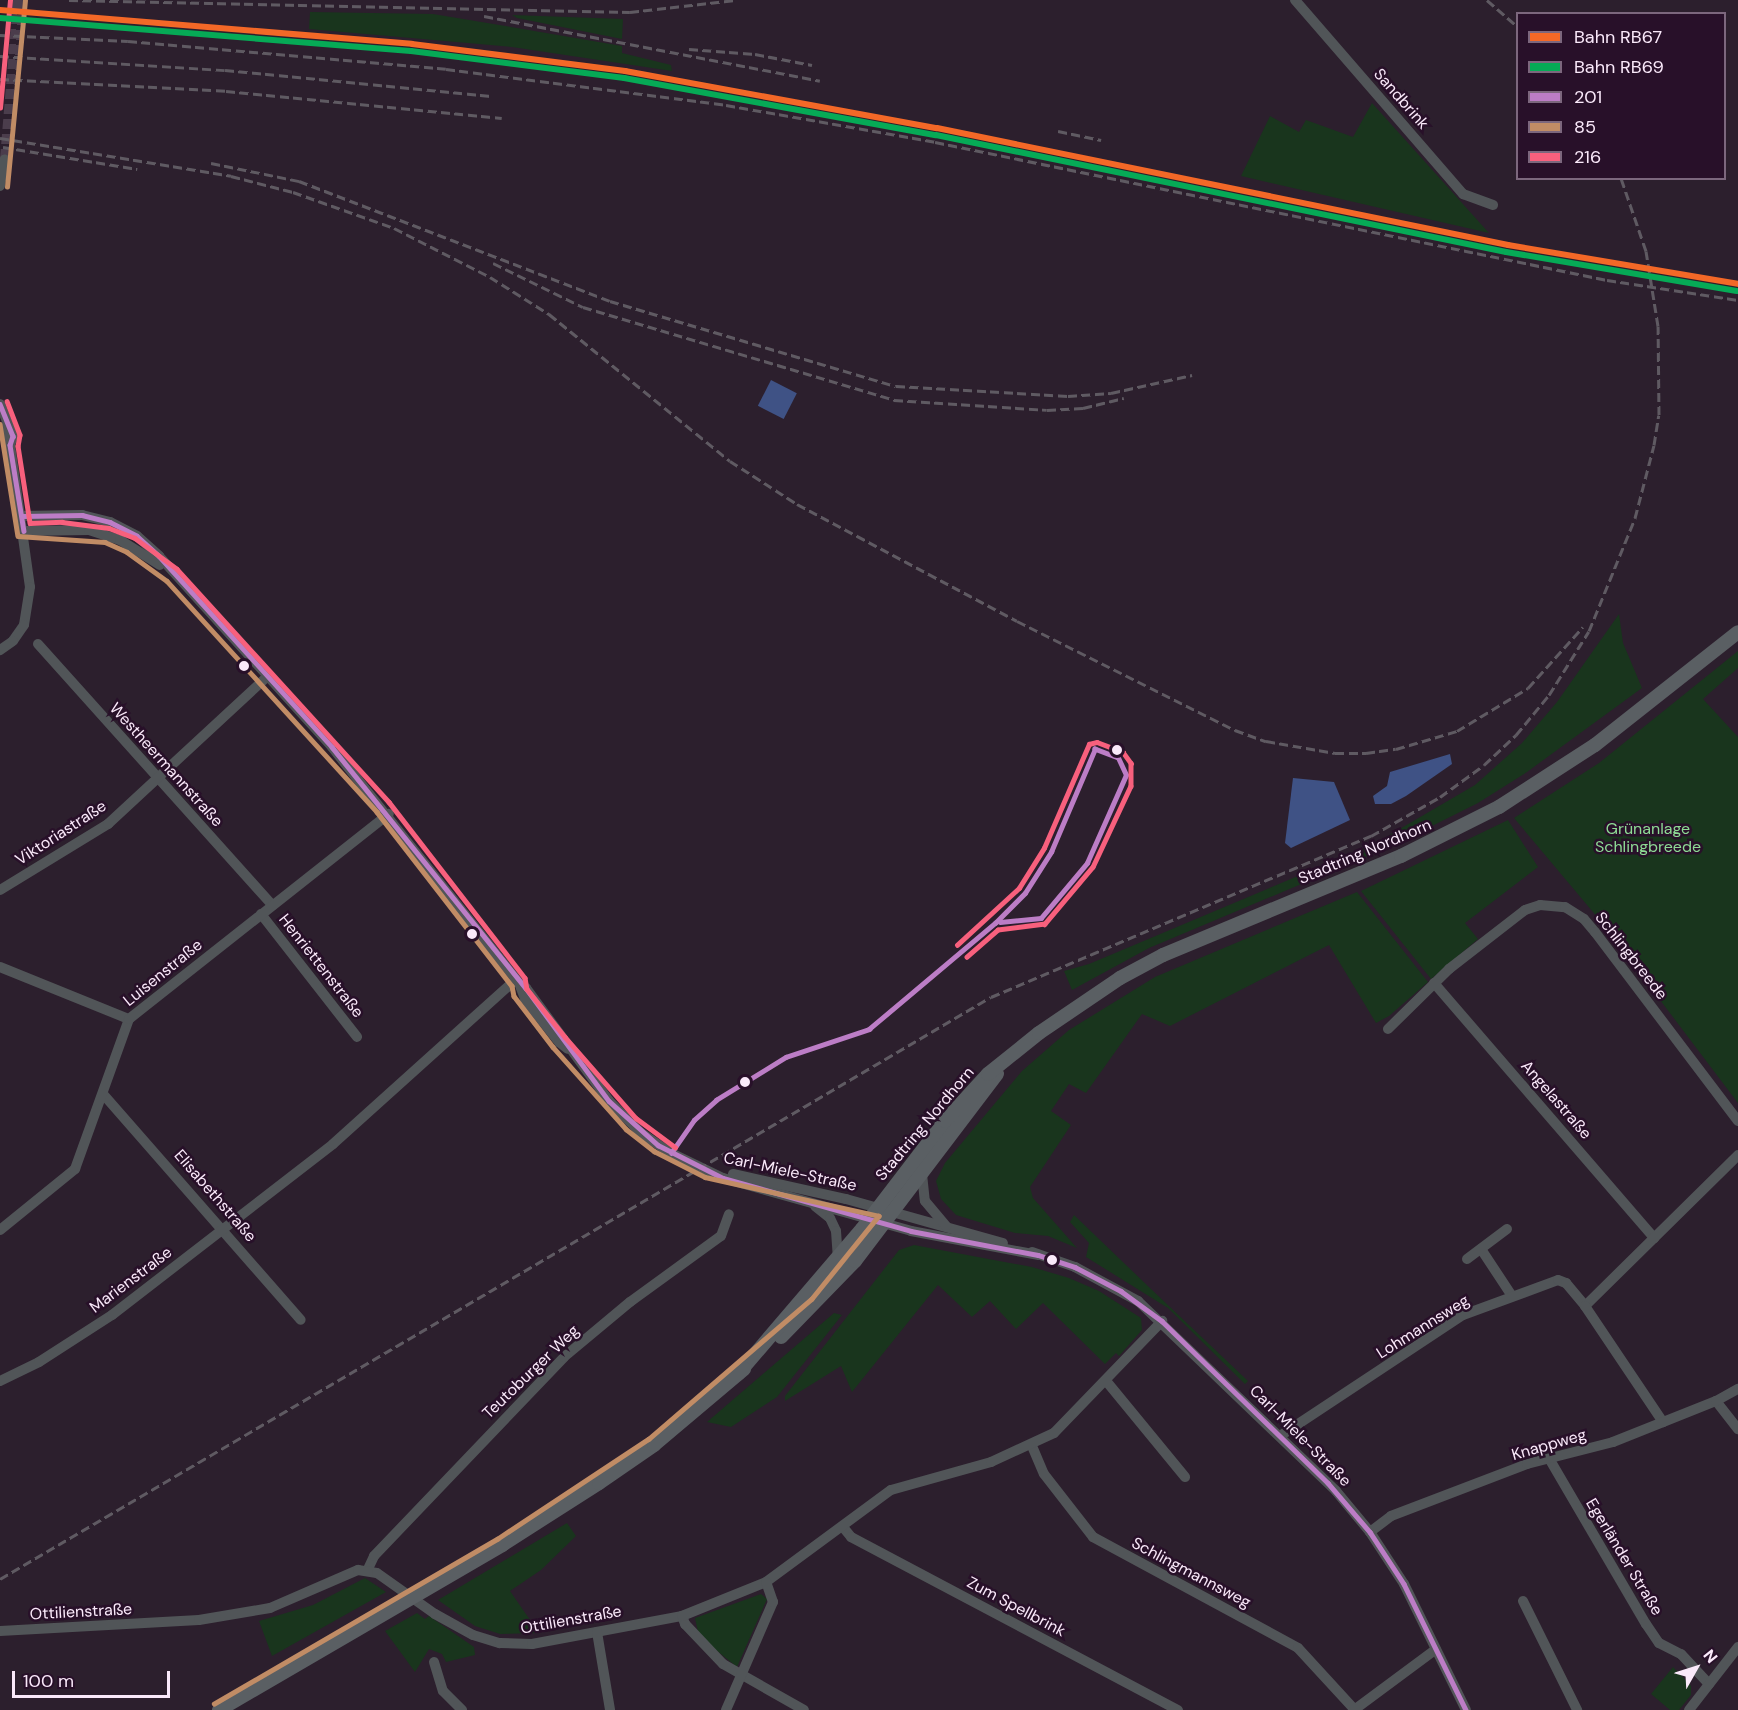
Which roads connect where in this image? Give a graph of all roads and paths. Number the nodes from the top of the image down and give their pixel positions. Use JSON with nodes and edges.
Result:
{"nodes":[{"id":1,"x":1295,"y":0,"type":"edge"},
{"id":2,"x":4,"y":159,"type":"dead end"},
{"id":3,"x":0,"y":186,"type":"edge"},
{"id":4,"x":1493,"y":205,"type":"dead end"},
{"id":5,"x":0,"y":404,"type":"edge"},
{"id":6,"x":0,"y":427,"type":"edge"},
{"id":7,"x":10,"y":445,"type":"junction"},
{"id":8,"x":22,"y":516,"type":"junction"},
{"id":9,"x":24,"y":531,"type":"junction"},
{"id":10,"x":172,"y":575,"type":"junction"},
{"id":11,"x":1738,"y":627,"type":"edge"},
{"id":12,"x":1738,"y":632,"type":"edge"},
{"id":13,"x":38,"y":644,"type":"dead end"},
{"id":14,"x":1715,"y":649,"type":"junction"},
{"id":15,"x":0,"y":650,"type":"edge"},
{"id":16,"x":268,"y":676,"type":"junction"},
{"id":17,"x":158,"y":779,"type":"junction"},
{"id":18,"x":389,"y":814,"type":"junction"},
{"id":19,"x":0,"y":890,"type":"edge"},
{"id":20,"x":272,"y":905,"type":"junction"},
{"id":21,"x":261,"y":914,"type":"junction"},
{"id":22,"x":0,"y":967,"type":"edge"},
{"id":23,"x":517,"y":981,"type":"junction"},
{"id":24,"x":1434,"y":983,"type":"junction"},
{"id":25,"x":129,"y":1020,"type":"junction"},
{"id":26,"x":1388,"y":1029,"type":"dead end"},
{"id":27,"x":357,"y":1037,"type":"dead end"},
{"id":28,"x":1011,"y":1055,"type":"junction"},
{"id":29,"x":103,"y":1094,"type":"junction"},
{"id":30,"x":1738,"y":1121,"type":"edge"},
{"id":31,"x":1738,"y":1155,"type":"edge"},
{"id":32,"x":707,"y":1170,"type":"junction"},
{"id":33,"x":922,"y":1174,"type":"junction"},
{"id":34,"x":803,"y":1201,"type":"junction"},
{"id":35,"x":893,"y":1211,"type":"junction"},
{"id":36,"x":729,"y":1214,"type":"dead end"},
{"id":37,"x":874,"y":1214,"type":"junction"},
{"id":38,"x":884,"y":1223,"type":"junction"},
{"id":39,"x":948,"y":1228,"type":"junction"},
{"id":40,"x":224,"y":1229,"type":"junction"},
{"id":41,"x":1507,"y":1229,"type":"dead end"},
{"id":42,"x":0,"y":1230,"type":"edge"},
{"id":43,"x":1654,"y":1238,"type":"junction"},
{"id":44,"x":1481,"y":1248,"type":"junction"},
{"id":45,"x":1038,"y":1255,"type":"junction"},
{"id":46,"x":838,"y":1258,"type":"junction"},
{"id":47,"x":1467,"y":1259,"type":"dead end"},
{"id":48,"x":1512,"y":1296,"type":"junction"},
{"id":49,"x":1585,"y":1306,"type":"junction"},
{"id":50,"x":301,"y":1320,"type":"dead end"},
{"id":51,"x":1162,"y":1322,"type":"junction"},
{"id":52,"x":738,"y":1374,"type":"junction"},
{"id":53,"x":0,"y":1381,"type":"edge"},
{"id":54,"x":1107,"y":1382,"type":"junction"},
{"id":55,"x":1738,"y":1389,"type":"edge"},
{"id":56,"x":1716,"y":1401,"type":"junction"},
{"id":57,"x":1663,"y":1422,"type":"junction"},
{"id":58,"x":1738,"y":1429,"type":"edge"},
{"id":59,"x":1280,"y":1436,"type":"junction"},
{"id":60,"x":1032,"y":1446,"type":"junction"},
{"id":61,"x":1550,"y":1460,"type":"junction"},
{"id":62,"x":1185,"y":1477,"type":"dead end"},
{"id":63,"x":843,"y":1527,"type":"junction"},
{"id":64,"x":1370,"y":1532,"type":"junction"},
{"id":65,"x":368,"y":1569,"type":"junction"},
{"id":66,"x":766,"y":1582,"type":"junction"},
{"id":67,"x":1523,"y":1601,"type":"dead end"},
{"id":68,"x":682,"y":1616,"type":"junction"},
{"id":69,"x":0,"y":1631,"type":"edge"},
{"id":70,"x":597,"y":1632,"type":"junction"},
{"id":71,"x":1738,"y":1647,"type":"edge"},
{"id":72,"x":1436,"y":1649,"type":"junction"},
{"id":73,"x":434,"y":1662,"type":"dead end"},
{"id":74,"x":741,"y":1676,"type":"junction"},
{"id":75,"x":1709,"y":1684,"type":"junction"},
{"id":76,"x":219,"y":1710,"type":"edge"},
{"id":77,"x":462,"y":1710,"type":"edge"},
{"id":78,"x":610,"y":1710,"type":"edge"},
{"id":79,"x":726,"y":1710,"type":"edge"},
{"id":80,"x":804,"y":1710,"type":"edge"},
{"id":81,"x":1178,"y":1710,"type":"edge"},
{"id":82,"x":1355,"y":1710,"type":"edge"},
{"id":83,"x":1466,"y":1710,"type":"edge"},
{"id":84,"x":1577,"y":1710,"type":"edge"},
{"id":85,"x":1689,"y":1710,"type":"edge"}],
"edges":[{"from":1,"to":4,"type":"street","name":"Sandbrink"},
{"from":2,"to":3,"type":"street"},
{"from":5,"to":7,"type":"street"},
{"from":6,"to":7,"type":"street"},
{"from":7,"to":8,"type":"street"},
{"from":8,"to":9,"type":"street"},
{"from":8,"to":10,"type":"street","name":"Carl-Miele-Straße"},
{"from":9,"to":10,"type":"street","name":"Carl-Miele-Straße"},
{"from":9,"to":15,"type":"street"},
{"from":10,"to":16,"type":"street","name":"Carl-Miele-Straße"},
{"from":11,"to":14,"type":"main road","name":"Stadtring Nordhorn"},
{"from":12,"to":14,"type":"main road","name":"Stadtring Nordhorn"},
{"from":13,"to":17,"type":"street","name":"Westheermannstraße"},
{"from":14,"to":28,"type":"main road","name":"Stadtring Nordhorn"},
{"from":16,"to":17,"type":"street","name":"Viktoriastraße"},
{"from":16,"to":18,"type":"street","name":"Carl-Miele-Straße"},
{"from":17,"to":19,"type":"street","name":"Viktoriastraße"},
{"from":17,"to":20,"type":"street","name":"Westheermannstraße"},
{"from":18,"to":20,"type":"street","name":"Luisenstraße"},
{"from":18,"to":23,"type":"street","name":"Carl-Miele-Straße"},
{"from":20,"to":21,"type":"street","name":"Luisenstraße"},
{"from":21,"to":25,"type":"street","name":"Luisenstraße"},
{"from":21,"to":27,"type":"street","name":"Henriettenstraße"},
{"from":22,"to":25,"type":"street"},
{"from":23,"to":32,"type":"street","name":"Carl-Miele-Straße"},
{"from":23,"to":40,"type":"street","name":"Marienstraße"},
{"from":24,"to":26,"type":"street","name":"Schlingbreede"},
{"from":24,"to":30,"type":"street","name":"Schlingbreede"},
{"from":24,"to":43,"type":"street","name":"Angelastraße"},
{"from":25,"to":29,"type":"street","name":"Luisenstraße"},
{"from":28,"to":33,"type":"main road","name":"Stadtring Nordhorn"},
{"from":28,"to":37,"type":"main road","name":"Stadtring Nordhorn"},
{"from":29,"to":40,"type":"street","name":"Elisabethstraße"},
{"from":29,"to":42,"type":"street","name":"Luisenstraße"},
{"from":31,"to":43,"type":"street"},
{"from":32,"to":34,"type":"street","name":"Carl-Miele-Straße"},
{"from":32,"to":37,"type":"street","name":"Carl-Miele-Straße"},
{"from":33,"to":35,"type":"main road","name":"Stadtring Nordhorn"},
{"from":33,"to":39,"type":"street"},
{"from":34,"to":37,"type":"street","name":"Carl-Miele-Straße"},
{"from":34,"to":46,"type":"street"},
{"from":35,"to":37,"type":"street","name":"Carl-Miele-Straße"},
{"from":35,"to":38,"type":"main road","name":"Stadtring Nordhorn"},
{"from":35,"to":39,"type":"street","name":"Carl-Miele-Straße"},
{"from":36,"to":65,"type":"street","name":"Teutoburger Weg"},
{"from":37,"to":38,"type":"street","name":"Carl-Miele-Straße"},
{"from":37,"to":46,"type":"main road","name":"Stadtring Nordhorn"},
{"from":38,"to":45,"type":"street","name":"Carl-Miele-Straße"},
{"from":38,"to":52,"type":"main road","name":"Stadtring Nordhorn"},
{"from":39,"to":45,"type":"street","name":"Carl-Miele-Straße"},
{"from":40,"to":50,"type":"street","name":"Elisabethstraße"},
{"from":40,"to":53,"type":"street","name":"Marienstraße"},
{"from":41,"to":44,"type":"street"},
{"from":43,"to":49,"type":"street"},
{"from":44,"to":47,"type":"street"},
{"from":44,"to":48,"type":"street"},
{"from":45,"to":51,"type":"street","name":"Carl-Miele-Straße"},
{"from":46,"to":52,"type":"main road","name":"Stadtring Nordhorn"},
{"from":48,"to":49,"type":"street","name":"Lohmannsweg"},
{"from":48,"to":59,"type":"street","name":"Lohmannsweg"},
{"from":49,"to":57,"type":"street","name":"Lohmannsweg"},
{"from":51,"to":54,"type":"street","name":"Ottilienstraße"},
{"from":51,"to":59,"type":"street","name":"Carl-Miele-Straße"},
{"from":52,"to":76,"type":"main road"},
{"from":54,"to":60,"type":"street","name":"Ottilienstraße"},
{"from":54,"to":62,"type":"street"},
{"from":55,"to":56,"type":"street","name":"Knappweg"},
{"from":56,"to":57,"type":"street","name":"Knappweg"},
{"from":56,"to":58,"type":"street"},
{"from":57,"to":61,"type":"street","name":"Knappweg"},
{"from":59,"to":64,"type":"street","name":"Carl-Miele-Straße"},
{"from":60,"to":63,"type":"street","name":"Ottilienstraße"},
{"from":60,"to":82,"type":"street","name":"Schlingmannsweg"},
{"from":61,"to":64,"type":"street","name":"Knappweg"},
{"from":61,"to":75,"type":"street","name":"Egerländer Straße"},
{"from":63,"to":66,"type":"street","name":"Ottilienstraße"},
{"from":63,"to":81,"type":"street","name":"Zum Spellbrink"},
{"from":64,"to":72,"type":"street","name":"Carl-Miele-Straße"},
{"from":65,"to":69,"type":"street","name":"Ottilienstraße"},
{"from":65,"to":70,"type":"street","name":"Ottilienstraße"},
{"from":66,"to":68,"type":"street","name":"Ottilienstraße"},
{"from":66,"to":74,"type":"street"},
{"from":67,"to":84,"type":"street"},
{"from":68,"to":70,"type":"street","name":"Ottilienstraße"},
{"from":68,"to":74,"type":"street"},
{"from":70,"to":78,"type":"street"},
{"from":71,"to":75,"type":"street"},
{"from":72,"to":82,"type":"street"},
{"from":72,"to":83,"type":"street","name":"Carl-Miele-Straße"},
{"from":73,"to":77,"type":"street"},
{"from":74,"to":79,"type":"street"},
{"from":74,"to":80,"type":"street"},
{"from":75,"to":85,"type":"street"}]}
